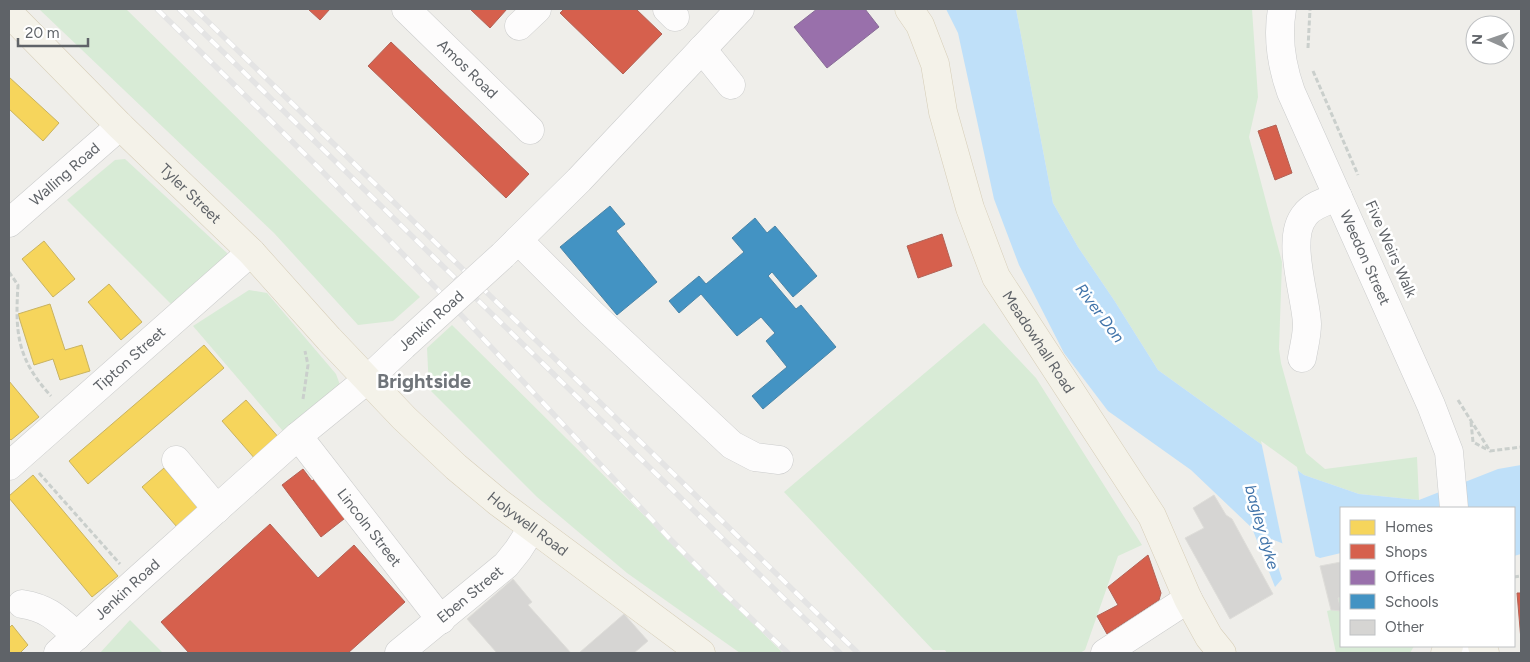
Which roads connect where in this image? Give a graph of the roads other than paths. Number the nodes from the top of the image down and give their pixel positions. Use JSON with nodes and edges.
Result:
{"nodes":[{"id":1,"x":406,"y":9,"type":"edge"},
{"id":2,"x":740,"y":9,"type":"edge"},
{"id":3,"x":909,"y":9,"type":"edge"},
{"id":4,"x":1282,"y":9,"type":"edge"},
{"id":5,"x":9,"y":13,"type":"edge"},
{"id":6,"x":702,"y":49,"type":"junction"},
{"id":7,"x":731,"y":84,"type":"dead end"},
{"id":8,"x":120,"y":126,"type":"junction"},
{"id":9,"x":530,"y":130,"type":"dead end"},
{"id":10,"x":1338,"y":197,"type":"junction"},
{"id":11,"x":9,"y":223,"type":"edge"},
{"id":12,"x":510,"y":248,"type":"junction"},
{"id":13,"x":251,"y":252,"type":"junction"},
{"id":14,"x":1302,"y":358,"type":"dead end"},
{"id":15,"x":368,"y":379,"type":"junction"},
{"id":16,"x":298,"y":436,"type":"junction"},
{"id":17,"x":15,"y":460,"type":"edge"},
{"id":18,"x":176,"y":460,"type":"dead end"},
{"id":19,"x":779,"y":460,"type":"dead end"},
{"id":20,"x":1454,"y":507,"type":"edge"},
{"id":21,"x":217,"y":509,"type":"junction"},
{"id":22,"x":532,"y":528,"type":"junction"},
{"id":23,"x":1188,"y":599,"type":"junction"},
{"id":24,"x":22,"y":604,"type":"dead end"},
{"id":25,"x":441,"y":620,"type":"junction"},
{"id":26,"x":68,"y":645,"type":"edge"},
{"id":27,"x":399,"y":653,"type":"edge"},
{"id":28,"x":701,"y":653,"type":"edge"},
{"id":29,"x":1105,"y":653,"type":"edge"},
{"id":30,"x":1222,"y":653,"type":"edge"}],
"edges":[{"from":1,"to":9,"type":"street","name":"Amos Road"},
{"from":2,"to":6,"type":"street","name":"Jenkin Road"},
{"from":3,"to":23,"type":"main road","name":"Meadowhall Road"},
{"from":4,"to":10,"type":"street","name":"Weedon Street"},
{"from":5,"to":8,"type":"main road","name":"Tyler Street"},
{"from":6,"to":7,"type":"street"},
{"from":6,"to":12,"type":"street","name":"Jenkin Road"},
{"from":8,"to":11,"type":"street","name":"Walling Road"},
{"from":8,"to":13,"type":"main road","name":"Tyler Street"},
{"from":10,"to":14,"type":"street"},
{"from":10,"to":20,"type":"street","name":"Weedon Street"},
{"from":12,"to":15,"type":"street","name":"Jenkin Road","bridge":true},
{"from":12,"to":19,"type":"street"},
{"from":13,"to":15,"type":"main road","name":"Tyler Street"},
{"from":13,"to":17,"type":"street","name":"Tipton Street"},
{"from":15,"to":16,"type":"street","name":"Jenkin Road"},
{"from":15,"to":22,"type":"main road","name":"Holywell Road"},
{"from":16,"to":21,"type":"street","name":"Jenkin Road"},
{"from":16,"to":25,"type":"street","name":"Lincoln Street"},
{"from":18,"to":21,"type":"street"},
{"from":21,"to":26,"type":"street","name":"Jenkin Road"},
{"from":22,"to":25,"type":"street","name":"Eben Street"},
{"from":22,"to":28,"type":"main road","name":"Holywell Road"},
{"from":23,"to":29,"type":"street"},
{"from":23,"to":30,"type":"main road","name":"Meadowhall Road"},
{"from":24,"to":26,"type":"street"},
{"from":25,"to":27,"type":"street","name":"Eben Street"}]}
